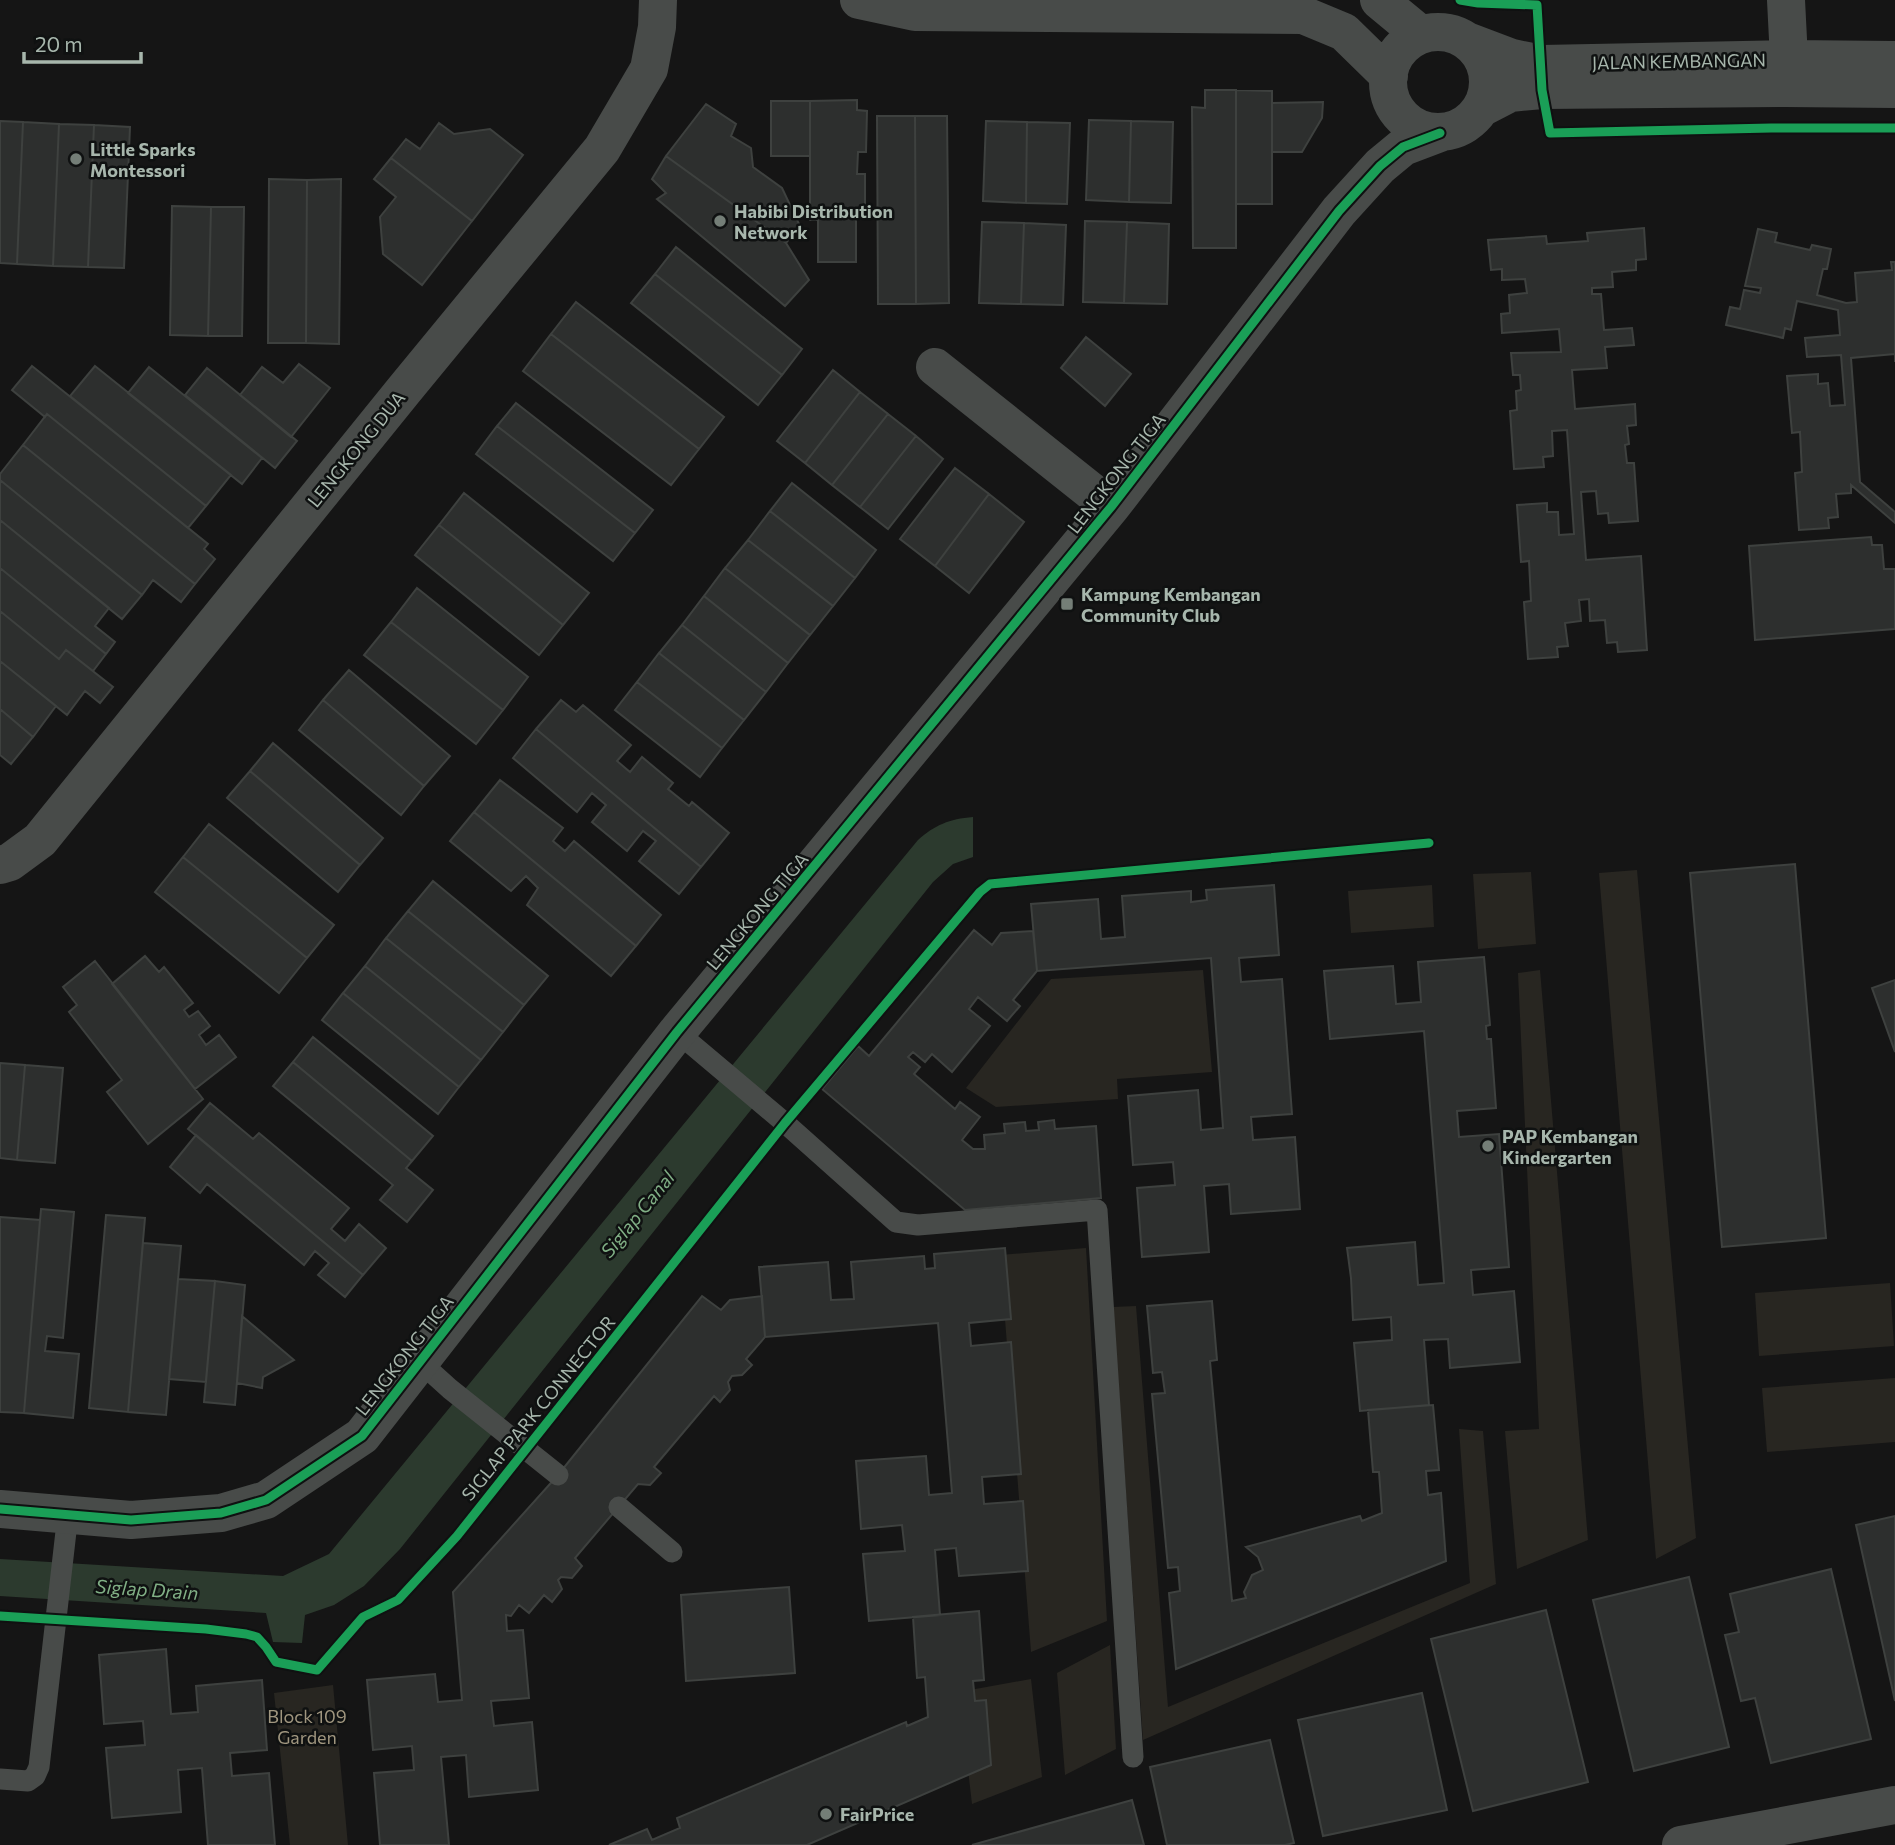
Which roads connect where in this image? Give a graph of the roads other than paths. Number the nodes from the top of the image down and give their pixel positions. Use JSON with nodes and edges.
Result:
{"nodes":[{"id":1,"x":658,"y":0,"type":"edge"},
{"id":2,"x":859,"y":0,"type":"edge"},
{"id":3,"x":1379,"y":0,"type":"edge"},
{"id":4,"x":1786,"y":0,"type":"edge"},
{"id":5,"x":1420,"y":34,"type":"junction"},
{"id":6,"x":1467,"y":41,"type":"junction"},
{"id":7,"x":1790,"y":59,"type":"junction"},
{"id":8,"x":1895,"y":60,"type":"edge"},
{"id":9,"x":1895,"y":89,"type":"edge"},
{"id":10,"x":1392,"y":91,"type":"junction"},
{"id":11,"x":1482,"y":108,"type":"junction"},
{"id":12,"x":1440,"y":133,"type":"junction"},
{"id":13,"x":1339,"y":211,"type":"junction"},
{"id":14,"x":935,"y":368,"type":"dead end"},
{"id":15,"x":1111,"y":507,"type":"junction"},
{"id":16,"x":0,"y":865,"type":"edge"},
{"id":17,"x":677,"y":1032,"type":"junction"},
{"id":18,"x":419,"y":1361,"type":"junction"},
{"id":19,"x":558,"y":1475,"type":"dead end"},
{"id":20,"x":620,"y":1507,"type":"dead end"},
{"id":21,"x":0,"y":1509,"type":"edge"},
{"id":22,"x":68,"y":1514,"type":"junction"},
{"id":23,"x":672,"y":1552,"type":"dead end"},
{"id":24,"x":1133,"y":1757,"type":"dead end"},
{"id":25,"x":0,"y":1779,"type":"edge"},
{"id":26,"x":1895,"y":1805,"type":"edge"},
{"id":27,"x":1681,"y":1845,"type":"edge"}],
"edges":[{"from":1,"to":16,"type":"street","name":"LENGKONG DUA"},
{"from":2,"to":10,"type":"street"},
{"from":3,"to":5,"type":"street"},
{"from":4,"to":7,"type":"street"},
{"from":5,"to":6,"type":"street","name":"JALAN KEMBANGAN"},
{"from":5,"to":10,"type":"street"},
{"from":6,"to":7,"type":"street","name":"JALAN KEMBANGAN"},
{"from":6,"to":11,"type":"street"},
{"from":7,"to":8,"type":"street","name":"JALAN KEMBANGAN"},
{"from":9,"to":11,"type":"street","name":"JALAN KEMBANGAN"},
{"from":10,"to":12,"type":"street"},
{"from":10,"to":13,"type":"street","name":"LENGKONG TIGA"},
{"from":11,"to":12,"type":"street","name":"JALAN KEMBANGAN"},
{"from":12,"to":13,"type":"street","name":"LENGKONG TIGA"},
{"from":13,"to":15,"type":"street","name":"LENGKONG TIGA"},
{"from":14,"to":15,"type":"street","name":"LENGKONG TIGA"},
{"from":15,"to":17,"type":"street","name":"LENGKONG TIGA"},
{"from":17,"to":18,"type":"street","name":"LENGKONG TIGA"},
{"from":17,"to":24,"type":"lane"},
{"from":18,"to":19,"type":"lane"},
{"from":18,"to":22,"type":"street","name":"LENGKONG TIGA"},
{"from":20,"to":23,"type":"lane"},
{"from":21,"to":22,"type":"street","name":"LENGKONG TIGA"},
{"from":22,"to":25,"type":"lane"},
{"from":26,"to":27,"type":"street"}]}
